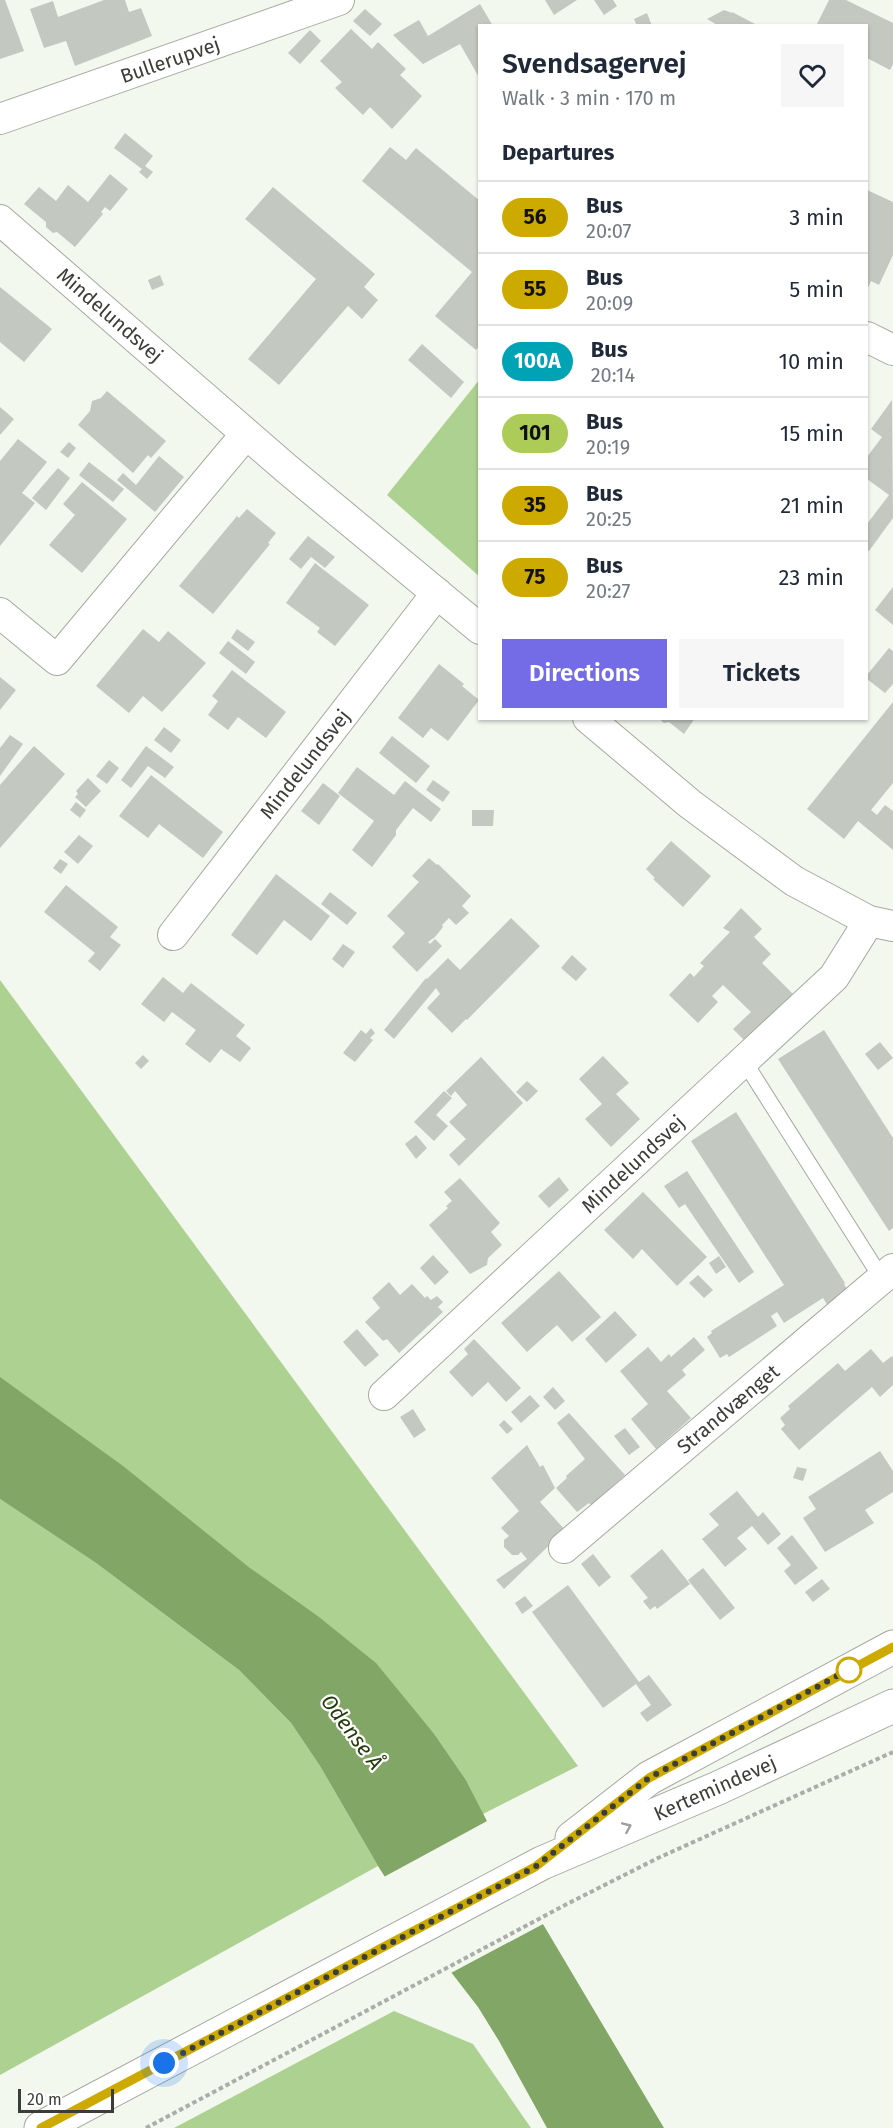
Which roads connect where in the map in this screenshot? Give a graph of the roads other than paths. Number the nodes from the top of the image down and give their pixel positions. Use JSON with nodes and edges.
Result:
{"nodes":[{"id":1,"x":339,"y":0,"type":"edge"},
{"id":2,"x":0,"y":119,"type":"edge"},
{"id":3,"x":0,"y":220,"type":"edge"},
{"id":4,"x":868,"y":338,"type":"edge"},
{"id":5,"x":893,"y":350,"type":"edge"},
{"id":6,"x":246,"y":434,"type":"junction"},
{"id":7,"x":437,"y":593,"type":"junction"},
{"id":8,"x":0,"y":613,"type":"edge"},
{"id":9,"x":478,"y":627,"type":"edge"},
{"id":10,"x":590,"y":720,"type":"edge"},
{"id":11,"x":887,"y":924,"type":"edge"},
{"id":12,"x":173,"y":935,"type":"dead end"},
{"id":13,"x":744,"y":1060,"type":"junction"},
{"id":14,"x":887,"y":1274,"type":"edge"},
{"id":15,"x":384,"y":1395,"type":"dead end"},
{"id":16,"x":564,"y":1548,"type":"dead end"},
{"id":17,"x":893,"y":1647,"type":"edge"},
{"id":18,"x":893,"y":1684,"type":"edge"},
{"id":19,"x":893,"y":1706,"type":"edge"},
{"id":20,"x":718,"y":1788,"type":"junction"},
{"id":21,"x":535,"y":1867,"type":"junction"},
{"id":22,"x":41,"y":2128,"type":"edge"}],
"edges":[{"from":1,"to":2,"type":"street","name":"Bullerupvej"},
{"from":3,"to":6,"type":"street","name":"Mindelundsvej"},
{"from":4,"to":5,"type":"street"},
{"from":6,"to":7,"type":"street","name":"Mindelundsvej"},
{"from":6,"to":8,"type":"street"},
{"from":7,"to":9,"type":"street","name":"Mindelundsvej"},
{"from":7,"to":12,"type":"street","name":"Mindelundsvej"},
{"from":10,"to":11,"type":"street","name":"Mindelundsvej"},
{"from":11,"to":13,"type":"street","name":"Mindelundsvej"},
{"from":13,"to":14,"type":"lane"},
{"from":13,"to":15,"type":"street","name":"Mindelundsvej"},
{"from":14,"to":16,"type":"street","name":"Strandvænget"},
{"from":17,"to":21,"type":"main road","name":"Kertemindevej"},
{"from":18,"to":20,"type":"main road"},
{"from":19,"to":20,"type":"main road","name":"Kertemindevej"},
{"from":21,"to":20,"type":"main road","name":"Kertemindevej","one_way":true},
{"from":21,"to":22,"type":"main road","name":"Kertemindevej"}]}
